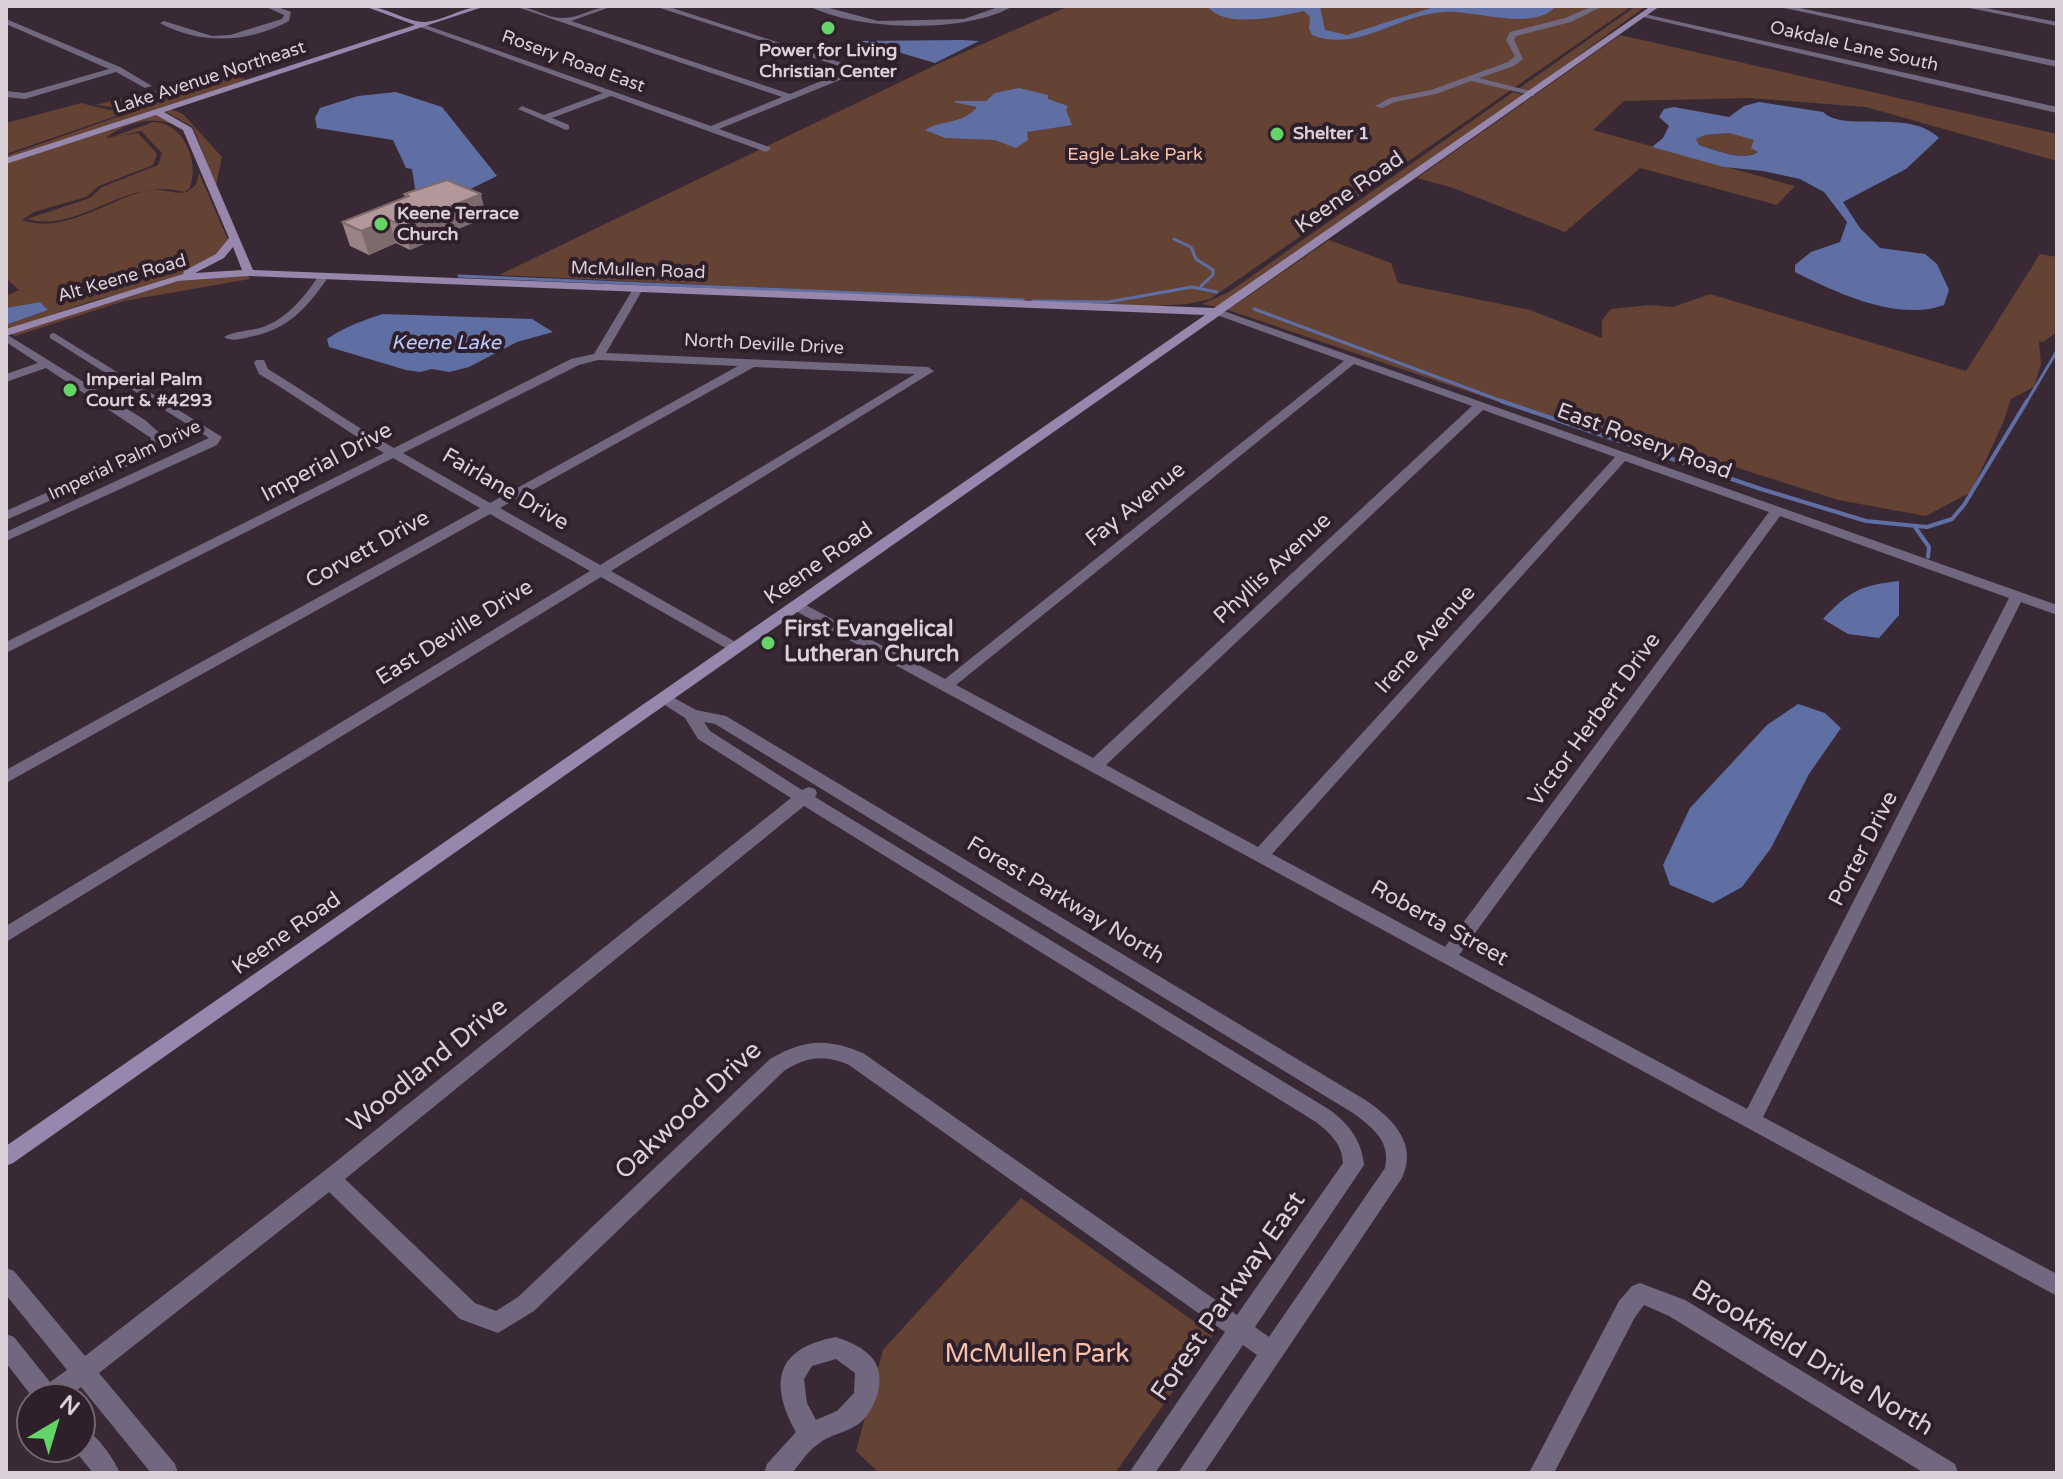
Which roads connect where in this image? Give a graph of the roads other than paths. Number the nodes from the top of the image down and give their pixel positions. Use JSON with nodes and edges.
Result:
{"nodes":[{"id":1,"x":268,"y":6,"type":"edge"},
{"id":2,"x":368,"y":6,"type":"edge"},
{"id":3,"x":482,"y":6,"type":"edge"},
{"id":4,"x":518,"y":6,"type":"edge"},
{"id":5,"x":609,"y":6,"type":"edge"},
{"id":6,"x":658,"y":6,"type":"edge"},
{"id":7,"x":817,"y":6,"type":"edge"},
{"id":8,"x":1009,"y":6,"type":"edge"},
{"id":9,"x":1599,"y":6,"type":"edge"},
{"id":10,"x":1656,"y":6,"type":"edge"},
{"id":11,"x":1779,"y":6,"type":"edge"},
{"id":12,"x":1964,"y":6,"type":"edge"},
{"id":13,"x":1643,"y":15,"type":"junction"},
{"id":14,"x":6,"y":21,"type":"edge"},
{"id":15,"x":563,"y":21,"type":"junction"},
{"id":16,"x":164,"y":23,"type":"dead end"},
{"id":17,"x":2057,"y":24,"type":"edge"},
{"id":18,"x":423,"y":25,"type":"junction"},
{"id":19,"x":2057,"y":64,"type":"edge"},
{"id":20,"x":117,"y":69,"type":"junction"},
{"id":21,"x":1472,"y":79,"type":"junction"},
{"id":22,"x":148,"y":86,"type":"dead end"},
{"id":23,"x":611,"y":93,"type":"junction"},
{"id":24,"x":6,"y":94,"type":"edge"},
{"id":25,"x":1531,"y":94,"type":"junction"},
{"id":26,"x":790,"y":97,"type":"junction"},
{"id":27,"x":1379,"y":106,"type":"dead end"},
{"id":28,"x":522,"y":109,"type":"dead end"},
{"id":29,"x":2057,"y":110,"type":"edge"},
{"id":30,"x":157,"y":112,"type":"junction"},
{"id":31,"x":543,"y":118,"type":"junction"},
{"id":32,"x":566,"y":127,"type":"dead end"},
{"id":33,"x":711,"y":129,"type":"junction"},
{"id":34,"x":766,"y":149,"type":"dead end"},
{"id":35,"x":6,"y":161,"type":"edge"},
{"id":36,"x":234,"y":239,"type":"junction"},
{"id":37,"x":249,"y":273,"type":"junction"},
{"id":38,"x":324,"y":276,"type":"junction"},
{"id":39,"x":177,"y":278,"type":"junction"},
{"id":40,"x":638,"y":289,"type":"junction"},
{"id":41,"x":1218,"y":312,"type":"junction"},
{"id":42,"x":6,"y":335,"type":"edge"},
{"id":43,"x":54,"y":336,"type":"dead end"},
{"id":44,"x":230,"y":337,"type":"dead end"},
{"id":45,"x":598,"y":356,"type":"junction"},
{"id":46,"x":1352,"y":360,"type":"junction"},
{"id":47,"x":48,"y":363,"type":"junction"},
{"id":48,"x":260,"y":363,"type":"dead end"},
{"id":49,"x":752,"y":363,"type":"junction"},
{"id":50,"x":928,"y":371,"type":"joint"},
{"id":51,"x":6,"y":378,"type":"edge"},
{"id":52,"x":1480,"y":406,"type":"junction"},
{"id":53,"x":392,"y":451,"type":"junction"},
{"id":54,"x":1623,"y":456,"type":"junction"},
{"id":55,"x":490,"y":507,"type":"junction"},
{"id":56,"x":1777,"y":511,"type":"junction"},
{"id":57,"x":6,"y":516,"type":"edge"},
{"id":58,"x":6,"y":537,"type":"edge"},
{"id":59,"x":601,"y":569,"type":"junction"},
{"id":60,"x":2017,"y":596,"type":"junction"},
{"id":61,"x":797,"y":606,"type":"junction"},
{"id":62,"x":2056,"y":608,"type":"edge"},
{"id":63,"x":6,"y":648,"type":"edge"},
{"id":64,"x":736,"y":648,"type":"junction"},
{"id":65,"x":947,"y":685,"type":"junction"},
{"id":66,"x":665,"y":698,"type":"junction"},
{"id":67,"x":691,"y":714,"type":"junction"},
{"id":68,"x":1096,"y":765,"type":"junction"},
{"id":69,"x":6,"y":777,"type":"edge"},
{"id":70,"x":823,"y":783,"type":"junction"},
{"id":71,"x":803,"y":798,"type":"junction"},
{"id":72,"x":1261,"y":855,"type":"junction"},
{"id":73,"x":6,"y":935,"type":"edge"},
{"id":74,"x":1448,"y":956,"type":"junction"},
{"id":75,"x":1202,"y":1013,"type":"junction"},
{"id":76,"x":1186,"y":1032,"type":"junction"},
{"id":77,"x":1751,"y":1121,"type":"junction"},
{"id":78,"x":1354,"y":1150,"type":"joint"},
{"id":79,"x":6,"y":1157,"type":"edge"},
{"id":80,"x":330,"y":1179,"type":"junction"},
{"id":81,"x":6,"y":1278,"type":"edge"},
{"id":82,"x":2057,"y":1286,"type":"edge"},
{"id":83,"x":1241,"y":1331,"type":"junction"},
{"id":84,"x":6,"y":1345,"type":"edge"},
{"id":85,"x":1270,"y":1351,"type":"junction"},
{"id":86,"x":82,"y":1372,"type":"junction"},
{"id":87,"x":36,"y":1383,"type":"edge"},
{"id":88,"x":69,"y":1383,"type":"edge"},
{"id":89,"x":811,"y":1433,"type":"dead end"},
{"id":90,"x":166,"y":1473,"type":"edge"},
{"id":91,"x":776,"y":1473,"type":"edge"},
{"id":92,"x":1141,"y":1473,"type":"edge"},
{"id":93,"x":1190,"y":1473,"type":"edge"},
{"id":94,"x":1541,"y":1473,"type":"edge"},
{"id":95,"x":1946,"y":1473,"type":"edge"}],
"edges":[{"from":1,"to":16,"type":"street"},
{"from":2,"to":18,"type":"street","name":"Rosery Road East"},
{"from":3,"to":18,"type":"street","name":"Lake Avenue Northeast"},
{"from":4,"to":15,"type":"street"},
{"from":5,"to":15,"type":"street"},
{"from":6,"to":26,"type":"street"},
{"from":7,"to":8,"type":"street"},
{"from":9,"to":21,"type":"street"},
{"from":10,"to":13,"type":"street","name":"Keene Road"},
{"from":11,"to":19,"type":"street"},
{"from":12,"to":17,"type":"street"},
{"from":13,"to":25,"type":"street","name":"Keene Road"},
{"from":13,"to":29,"type":"street","name":"Oakdale Lane South"},
{"from":14,"to":20,"type":"street"},
{"from":15,"to":26,"type":"street"},
{"from":18,"to":23,"type":"street","name":"Rosery Road East"},
{"from":18,"to":30,"type":"street","name":"Lake Avenue Northeast"},
{"from":20,"to":22,"type":"street"},
{"from":20,"to":24,"type":"street"},
{"from":21,"to":25,"type":"street"},
{"from":21,"to":27,"type":"street"},
{"from":23,"to":31,"type":"street"},
{"from":23,"to":33,"type":"street","name":"Rosery Road East"},
{"from":25,"to":41,"type":"street","name":"Keene Road"},
{"from":26,"to":33,"type":"street"},
{"from":28,"to":31,"type":"street"},
{"from":30,"to":35,"type":"street","name":"Lake Avenue Northeast"},
{"from":30,"to":36,"type":"street"},
{"from":31,"to":32,"type":"street"},
{"from":33,"to":34,"type":"street","name":"Rosery Road East"},
{"from":36,"to":37,"type":"street"},
{"from":36,"to":39,"type":"street"},
{"from":37,"to":38,"type":"street","name":"McMullen Road"},
{"from":37,"to":39,"type":"street","name":"Alt Keene Road"},
{"from":38,"to":40,"type":"street","name":"McMullen Road"},
{"from":38,"to":44,"type":"street"},
{"from":39,"to":42,"type":"street","name":"Alt Keene Road"},
{"from":40,"to":41,"type":"street","name":"McMullen Road"},
{"from":40,"to":45,"type":"street"},
{"from":41,"to":46,"type":"street","name":"East Rosery Road"},
{"from":41,"to":61,"type":"street","name":"Keene Road"},
{"from":42,"to":47,"type":"street"},
{"from":43,"to":58,"type":"street","name":"Imperial Palm Drive"},
{"from":45,"to":49,"type":"street","name":"North Deville Drive"},
{"from":45,"to":53,"type":"street","name":"Imperial Drive"},
{"from":46,"to":52,"type":"street","name":"East Rosery Road"},
{"from":46,"to":65,"type":"street","name":"Fay Avenue"},
{"from":47,"to":51,"type":"street"},
{"from":47,"to":57,"type":"street"},
{"from":48,"to":53,"type":"street","name":"Fairlane Drive"},
{"from":49,"to":50,"type":"street","name":"North Deville Drive"},
{"from":49,"to":55,"type":"street","name":"Corvett Drive"},
{"from":50,"to":59,"type":"street","name":"East Deville Drive"},
{"from":52,"to":54,"type":"street","name":"East Rosery Road"},
{"from":52,"to":68,"type":"street","name":"Phyllis Avenue"},
{"from":53,"to":55,"type":"street","name":"Fairlane Drive"},
{"from":53,"to":63,"type":"street","name":"Imperial Drive"},
{"from":54,"to":56,"type":"street","name":"East Rosery Road"},
{"from":54,"to":72,"type":"street","name":"Irene Avenue"},
{"from":55,"to":59,"type":"street","name":"Fairlane Drive"},
{"from":55,"to":69,"type":"street","name":"Corvett Drive"},
{"from":56,"to":60,"type":"street","name":"East Rosery Road"},
{"from":56,"to":74,"type":"street","name":"Victor Herbert Drive"},
{"from":59,"to":64,"type":"street","name":"Fairlane Drive"},
{"from":59,"to":73,"type":"street","name":"East Deville Drive"},
{"from":60,"to":62,"type":"street","name":"East Rosery Road"},
{"from":60,"to":77,"type":"street","name":"Porter Drive"},
{"from":61,"to":64,"type":"street","name":"Keene Road"},
{"from":61,"to":65,"type":"street","name":"Roberta Street"},
{"from":64,"to":66,"type":"street","name":"Keene Road"},
{"from":65,"to":68,"type":"street","name":"Roberta Street"},
{"from":66,"to":67,"type":"street","name":"Forest Parkway North"},
{"from":66,"to":79,"type":"street","name":"Keene Road"},
{"from":67,"to":70,"type":"street","name":"Forest Parkway North"},
{"from":67,"to":71,"type":"street","name":"Forest Parkway North"},
{"from":68,"to":72,"type":"street","name":"Roberta Street"},
{"from":70,"to":71,"type":"street","name":"Woodland Drive"},
{"from":70,"to":75,"type":"street","name":"Forest Parkway North"},
{"from":71,"to":76,"type":"street","name":"Forest Parkway North"},
{"from":71,"to":80,"type":"street","name":"Woodland Drive"},
{"from":72,"to":74,"type":"street","name":"Roberta Street"},
{"from":74,"to":77,"type":"street","name":"Roberta Street"},
{"from":75,"to":76,"type":"street"},
{"from":75,"to":85,"type":"street","name":"Forest Parkway North"},
{"from":76,"to":78,"type":"street","name":"Forest Parkway North"},
{"from":77,"to":82,"type":"street","name":"Roberta Street"},
{"from":78,"to":83,"type":"street","name":"Forest Parkway East"},
{"from":80,"to":83,"type":"street","name":"Oakwood Drive"},
{"from":80,"to":86,"type":"street","name":"Woodland Drive"},
{"from":81,"to":86,"type":"street"},
{"from":83,"to":85,"type":"street"},
{"from":83,"to":92,"type":"street","name":"Forest Parkway East"},
{"from":84,"to":87,"type":"street"},
{"from":85,"to":93,"type":"street"},
{"from":86,"to":88,"type":"street","name":"Woodland Drive"},
{"from":86,"to":90,"type":"street"},
{"from":89,"to":91,"type":"street"},
{"from":94,"to":95,"type":"street","name":"Brookfield Drive North"}]}
